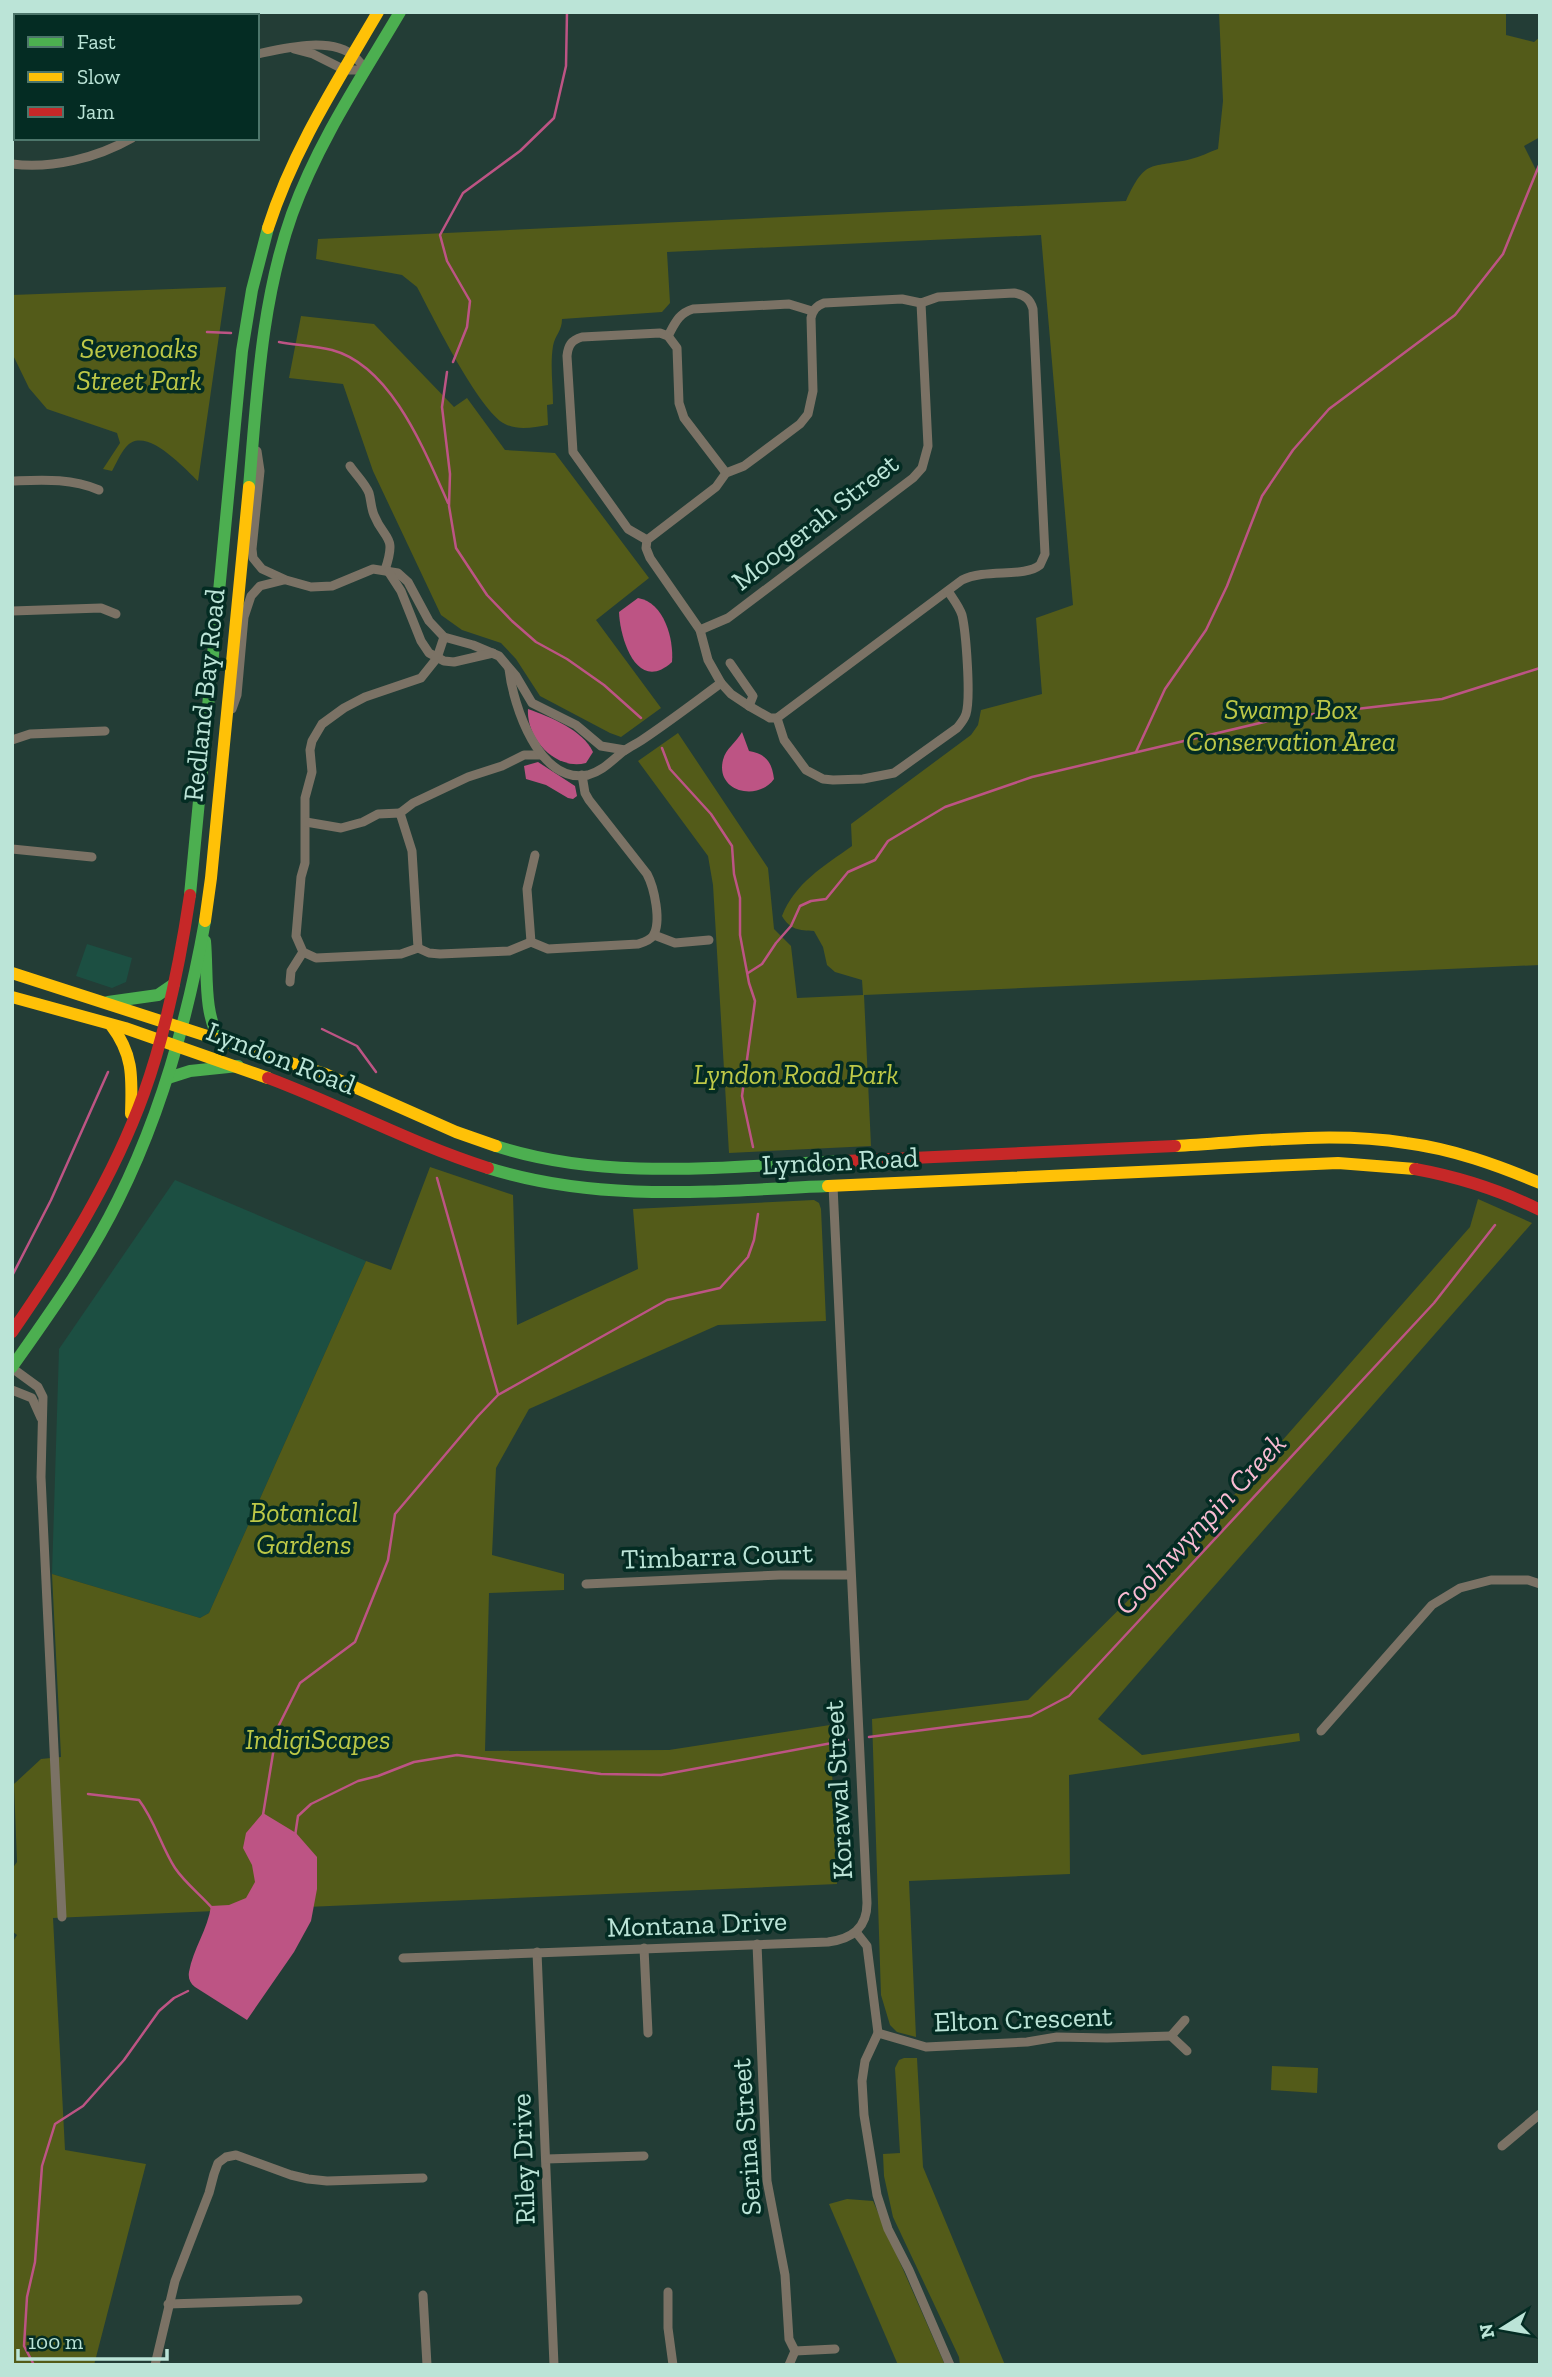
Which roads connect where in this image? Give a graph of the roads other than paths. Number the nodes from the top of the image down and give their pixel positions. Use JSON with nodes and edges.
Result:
{"nodes":[{"id":1,"x":379,"y":12,"type":"edge"},
{"id":2,"x":400,"y":12,"type":"edge"},
{"id":3,"x":289,"y":48,"type":"junction"},
{"id":4,"x":259,"y":54,"type":"edge"},
{"id":5,"x":354,"y":55,"type":"junction"},
{"id":6,"x":345,"y":70,"type":"junction"},
{"id":7,"x":366,"y":70,"type":"junction"},
{"id":8,"x":127,"y":140,"type":"edge"},
{"id":9,"x":12,"y":164,"type":"edge"},
{"id":10,"x":921,"y":303,"type":"junction"},
{"id":11,"x":812,"y":311,"type":"junction"},
{"id":12,"x":668,"y":336,"type":"junction"},
{"id":13,"x":254,"y":434,"type":"junction"},
{"id":14,"x":349,"y":467,"type":"dead end"},
{"id":15,"x":726,"y":473,"type":"junction"},
{"id":16,"x":12,"y":481,"type":"edge"},
{"id":17,"x":99,"y":490,"type":"dead end"},
{"id":18,"x":647,"y":540,"type":"junction"},
{"id":19,"x":387,"y":571,"type":"junction"},
{"id":20,"x":286,"y":580,"type":"junction"},
{"id":21,"x":948,"y":591,"type":"junction"},
{"id":22,"x":12,"y":611,"type":"edge"},
{"id":23,"x":116,"y":614,"type":"dead end"},
{"id":24,"x":700,"y":630,"type":"junction"},
{"id":25,"x":444,"y":637,"type":"junction"},
{"id":26,"x":494,"y":653,"type":"junction"},
{"id":27,"x":437,"y":658,"type":"junction"},
{"id":28,"x":730,"y":663,"type":"dead end"},
{"id":29,"x":509,"y":669,"type":"junction"},
{"id":30,"x":721,"y":683,"type":"junction"},
{"id":31,"x":749,"y":706,"type":"junction"},
{"id":32,"x":777,"y":718,"type":"junction"},
{"id":33,"x":105,"y":731,"type":"dead end"},
{"id":34,"x":224,"y":734,"type":"junction"},
{"id":35,"x":12,"y":740,"type":"edge"},
{"id":36,"x":530,"y":740,"type":"junction"},
{"id":37,"x":601,"y":746,"type":"junction"},
{"id":38,"x":625,"y":750,"type":"junction"},
{"id":39,"x":524,"y":755,"type":"junction"},
{"id":40,"x":541,"y":755,"type":"junction"},
{"id":41,"x":606,"y":766,"type":"junction"},
{"id":42,"x":583,"y":775,"type":"junction"},
{"id":43,"x":400,"y":813,"type":"junction"},
{"id":44,"x":306,"y":822,"type":"junction"},
{"id":45,"x":12,"y":849,"type":"edge"},
{"id":46,"x":535,"y":855,"type":"dead end"},
{"id":47,"x":92,"y":857,"type":"dead end"},
{"id":48,"x":204,"y":933,"type":"junction"},
{"id":49,"x":654,"y":935,"type":"junction"},
{"id":50,"x":709,"y":940,"type":"dead end"},
{"id":51,"x":530,"y":942,"type":"junction"},
{"id":52,"x":418,"y":948,"type":"junction"},
{"id":53,"x":303,"y":952,"type":"junction"},
{"id":54,"x":12,"y":973,"type":"edge"},
{"id":55,"x":290,"y":982,"type":"dead end"},
{"id":56,"x":174,"y":984,"type":"junction"},
{"id":57,"x":12,"y":997,"type":"edge"},
{"id":58,"x":108,"y":1002,"type":"junction"},
{"id":59,"x":165,"y":1023,"type":"junction"},
{"id":60,"x":111,"y":1025,"type":"junction"},
{"id":61,"x":181,"y":1028,"type":"junction"},
{"id":62,"x":161,"y":1041,"type":"junction"},
{"id":63,"x":220,"y":1041,"type":"junction"},
{"id":64,"x":177,"y":1046,"type":"junction"},
{"id":65,"x":237,"y":1066,"type":"junction"},
{"id":66,"x":168,"y":1078,"type":"junction"},
{"id":67,"x":131,"y":1122,"type":"junction"},
{"id":68,"x":831,"y":1161,"type":"junction"},
{"id":69,"x":1540,"y":1183,"type":"edge"},
{"id":70,"x":833,"y":1186,"type":"junction"},
{"id":71,"x":1540,"y":1210,"type":"edge"},
{"id":72,"x":12,"y":1332,"type":"edge"},
{"id":73,"x":12,"y":1368,"type":"edge"},
{"id":74,"x":12,"y":1390,"type":"edge"},
{"id":75,"x":41,"y":1420,"type":"junction"},
{"id":76,"x":850,"y":1575,"type":"junction"},
{"id":77,"x":586,"y":1584,"type":"dead end"},
{"id":78,"x":1540,"y":1584,"type":"edge"},
{"id":79,"x":1321,"y":1731,"type":"dead end"},
{"id":80,"x":62,"y":1917,"type":"dead end"},
{"id":81,"x":856,"y":1932,"type":"junction"},
{"id":82,"x":757,"y":1944,"type":"junction"},
{"id":83,"x":644,"y":1948,"type":"junction"},
{"id":84,"x":537,"y":1952,"type":"junction"},
{"id":85,"x":403,"y":1958,"type":"dead end"},
{"id":86,"x":1185,"y":2020,"type":"dead end"},
{"id":87,"x":648,"y":2033,"type":"dead end"},
{"id":88,"x":878,"y":2033,"type":"junction"},
{"id":89,"x":1171,"y":2036,"type":"junction"},
{"id":90,"x":1187,"y":2051,"type":"dead end"},
{"id":91,"x":1540,"y":2114,"type":"edge"},
{"id":92,"x":1502,"y":2146,"type":"dead end"},
{"id":93,"x":644,"y":2156,"type":"dead end"},
{"id":94,"x":546,"y":2159,"type":"junction"},
{"id":95,"x":424,"y":2178,"type":"dead end"},
{"id":96,"x":668,"y":2292,"type":"dead end"},
{"id":97,"x":423,"y":2294,"type":"dead end"},
{"id":98,"x":298,"y":2300,"type":"dead end"},
{"id":99,"x":168,"y":2304,"type":"junction"},
{"id":100,"x":835,"y":2349,"type":"dead end"},
{"id":101,"x":794,"y":2351,"type":"junction"},
{"id":102,"x":155,"y":2365,"type":"edge"},
{"id":103,"x":427,"y":2365,"type":"edge"},
{"id":104,"x":554,"y":2365,"type":"edge"},
{"id":105,"x":673,"y":2365,"type":"edge"},
{"id":106,"x":789,"y":2365,"type":"edge"},
{"id":107,"x":950,"y":2365,"type":"edge"}],
"edges":[{"from":1,"to":5,"type":"main road","name":"Redland Bay Road"},
{"from":2,"to":7,"type":"main road","name":"Redland Bay Road"},
{"from":3,"to":4,"type":"street"},
{"from":3,"to":5,"type":"street"},
{"from":3,"to":6,"type":"street"},
{"from":5,"to":6,"type":"main road","name":"Redland Bay Road"},
{"from":5,"to":7,"type":"street"},
{"from":6,"to":7,"type":"street"},
{"from":6,"to":56,"type":"main road","name":"Redland Bay Road"},
{"from":7,"to":13,"type":"main road","name":"Redland Bay Road"},
{"from":8,"to":9,"type":"street"},
{"from":10,"to":11,"type":"street"},
{"from":10,"to":21,"type":"street"},
{"from":10,"to":24,"type":"street","name":"Moogerah Street"},
{"from":11,"to":12,"type":"street"},
{"from":11,"to":15,"type":"street"},
{"from":12,"to":15,"type":"street"},
{"from":12,"to":18,"type":"street"},
{"from":13,"to":20,"type":"street"},
{"from":13,"to":34,"type":"main road","name":"Redland Bay Road"},
{"from":14,"to":19,"type":"street"},
{"from":15,"to":18,"type":"street"},
{"from":16,"to":17,"type":"street"},
{"from":18,"to":24,"type":"street"},
{"from":19,"to":20,"type":"street"},
{"from":19,"to":25,"type":"street"},
{"from":19,"to":27,"type":"street"},
{"from":20,"to":34,"type":"street"},
{"from":21,"to":32,"type":"street"},
{"from":21,"to":32,"type":"street"},
{"from":22,"to":23,"type":"street"},
{"from":24,"to":30,"type":"street"},
{"from":25,"to":26,"type":"street"},
{"from":25,"to":27,"type":"street"},
{"from":26,"to":27,"type":"street"},
{"from":26,"to":29,"type":"street"},
{"from":27,"to":44,"type":"street"},
{"from":28,"to":31,"type":"street"},
{"from":29,"to":36,"type":"street"},
{"from":29,"to":37,"type":"street"},
{"from":30,"to":31,"type":"street"},
{"from":30,"to":38,"type":"street"},
{"from":31,"to":32,"type":"street"},
{"from":33,"to":35,"type":"street"},
{"from":34,"to":48,"type":"main road","name":"Redland Bay Road"},
{"from":36,"to":39,"type":"street"},
{"from":36,"to":40,"type":"street"},
{"from":37,"to":38,"type":"street"},
{"from":37,"to":41,"type":"street"},
{"from":38,"to":41,"type":"street"},
{"from":39,"to":40,"type":"street"},
{"from":39,"to":43,"type":"street"},
{"from":40,"to":42,"type":"street"},
{"from":41,"to":42,"type":"street"},
{"from":42,"to":49,"type":"street"},
{"from":43,"to":44,"type":"street"},
{"from":43,"to":52,"type":"street"},
{"from":44,"to":53,"type":"street"},
{"from":45,"to":47,"type":"street"},
{"from":46,"to":51,"type":"street"},
{"from":48,"to":61,"type":"main road","name":"Redland Bay Road"},
{"from":48,"to":63,"type":"main road"},
{"from":49,"to":50,"type":"street"},
{"from":49,"to":51,"type":"street"},
{"from":51,"to":52,"type":"street"},
{"from":52,"to":53,"type":"street"},
{"from":53,"to":55,"type":"street"},
{"from":54,"to":58,"type":"main road","name":"Lyndon Road"},
{"from":56,"to":58,"type":"main road"},
{"from":56,"to":59,"type":"main road","name":"Redland Bay Road"},
{"from":57,"to":60,"type":"main road","name":"Lyndon Road"},
{"from":58,"to":59,"type":"main road","name":"Lyndon Road"},
{"from":59,"to":61,"type":"main road","name":"Lyndon Road"},
{"from":59,"to":62,"type":"main road","name":"Redland Bay Road"},
{"from":60,"to":62,"type":"main road","name":"Lyndon Road"},
{"from":60,"to":67,"type":"main road"},
{"from":61,"to":63,"type":"main road","name":"Lyndon Road"},
{"from":61,"to":64,"type":"main road","name":"Redland Bay Road"},
{"from":62,"to":64,"type":"main road","name":"Lyndon Road"},
{"from":62,"to":67,"type":"main road","name":"Redland Bay Road"},
{"from":63,"to":68,"type":"main road","name":"Lyndon Road"},
{"from":64,"to":65,"type":"main road","name":"Lyndon Road"},
{"from":64,"to":66,"type":"main road","name":"Redland Bay Road"},
{"from":65,"to":66,"type":"main road"},
{"from":65,"to":70,"type":"main road","name":"Lyndon Road"},
{"from":66,"to":73,"type":"main road","name":"Redland Bay Road"},
{"from":67,"to":72,"type":"main road","name":"Redland Bay Road"},
{"from":68,"to":69,"type":"main road","name":"Lyndon Road"},
{"from":68,"to":70,"type":"main road"},
{"from":70,"to":71,"type":"main road","name":"Lyndon Road"},
{"from":70,"to":76,"type":"street","name":"Korawal Street"},
{"from":73,"to":75,"type":"street"},
{"from":74,"to":75,"type":"street"},
{"from":75,"to":80,"type":"street"},
{"from":76,"to":77,"type":"street","name":"Timbarra Court"},
{"from":76,"to":81,"type":"street","name":"Korawal Street"},
{"from":78,"to":79,"type":"street"},
{"from":81,"to":82,"type":"street","name":"Montana Drive"},
{"from":81,"to":88,"type":"street"},
{"from":82,"to":83,"type":"street","name":"Montana Drive"},
{"from":82,"to":101,"type":"street","name":"Serina Street"},
{"from":83,"to":84,"type":"street","name":"Montana Drive"},
{"from":83,"to":87,"type":"street"},
{"from":84,"to":85,"type":"street","name":"Montana Drive"},
{"from":84,"to":94,"type":"street","name":"Riley Drive"},
{"from":86,"to":89,"type":"street"},
{"from":88,"to":89,"type":"street","name":"Elton Crescent"},
{"from":88,"to":107,"type":"street"},
{"from":89,"to":90,"type":"street"},
{"from":91,"to":92,"type":"street"},
{"from":93,"to":94,"type":"street"},
{"from":94,"to":104,"type":"street","name":"Riley Drive"},
{"from":95,"to":99,"type":"street"},
{"from":96,"to":105,"type":"street"},
{"from":97,"to":103,"type":"street"},
{"from":98,"to":99,"type":"street"},
{"from":99,"to":102,"type":"street"},
{"from":100,"to":101,"type":"street"},
{"from":101,"to":106,"type":"street"}]}
